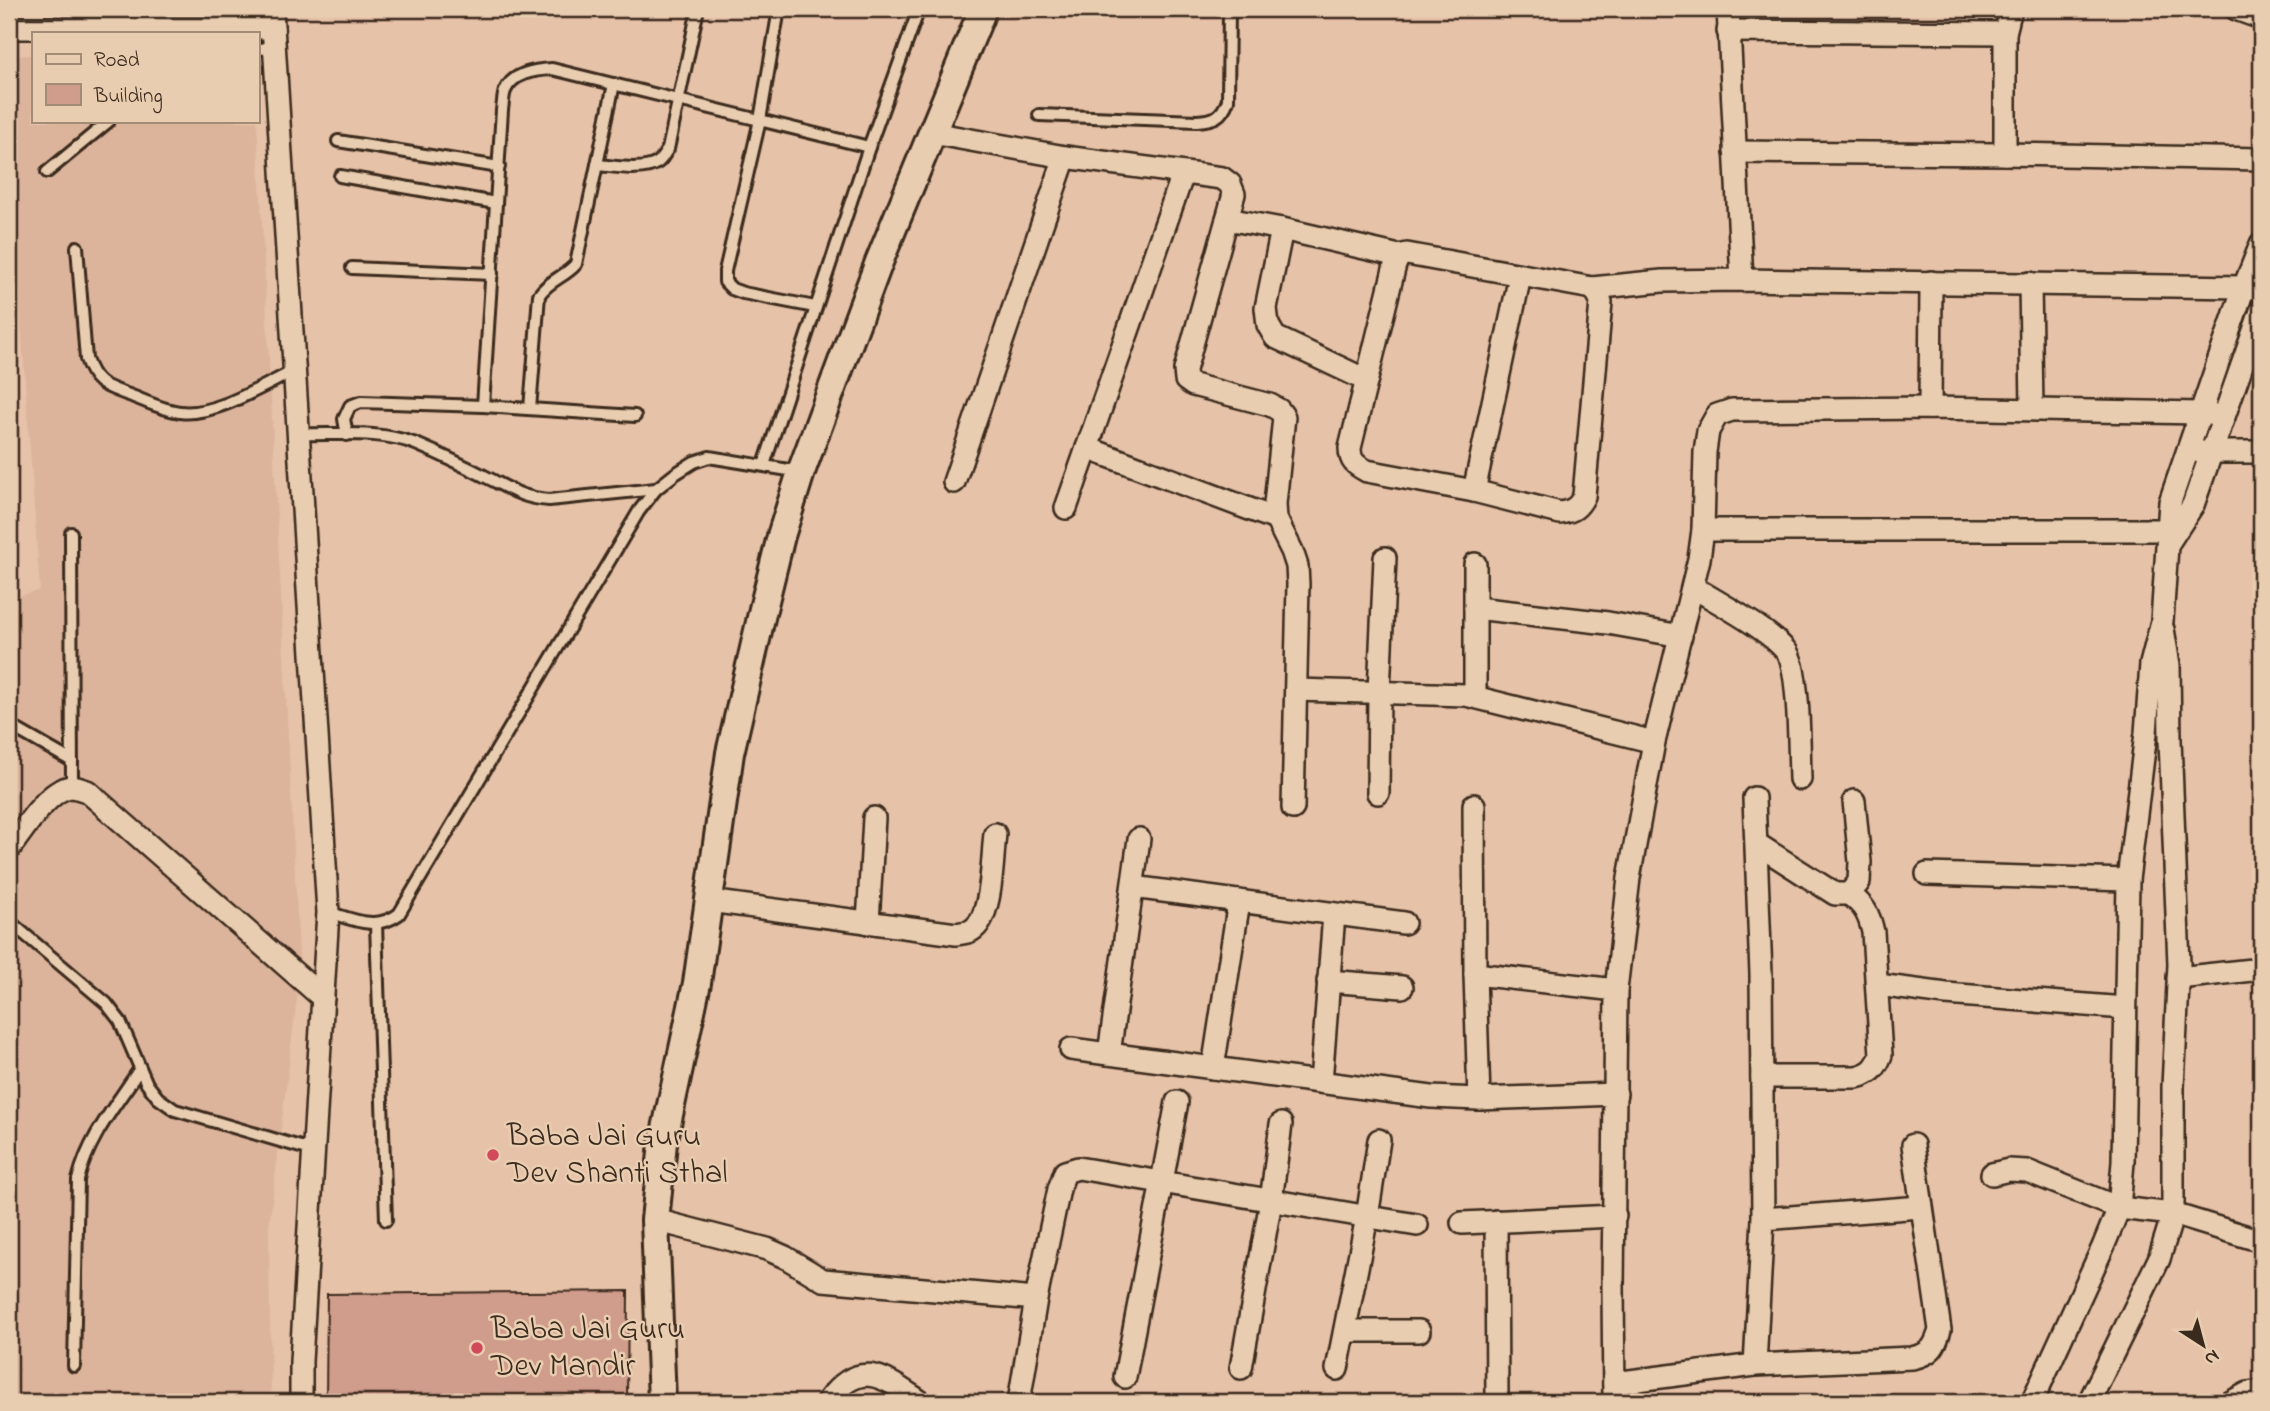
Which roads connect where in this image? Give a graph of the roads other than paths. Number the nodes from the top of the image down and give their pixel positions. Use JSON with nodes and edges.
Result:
{"nodes":[{"id":1,"x":698,"y":9,"type":"edge"},
{"id":2,"x":779,"y":9,"type":"edge"},
{"id":3,"x":919,"y":9,"type":"edge"},
{"id":4,"x":983,"y":9,"type":"edge"},
{"id":5,"x":1229,"y":9,"type":"edge"},
{"id":6,"x":1728,"y":9,"type":"edge"},
{"id":7,"x":2011,"y":9,"type":"edge"},
{"id":8,"x":2236,"y":9,"type":"edge"},
{"id":9,"x":2261,"y":18,"type":"edge"},
{"id":10,"x":9,"y":28,"type":"edge"},
{"id":11,"x":1728,"y":31,"type":"junction"},
{"id":12,"x":217,"y":32,"type":"edge"},
{"id":13,"x":269,"y":33,"type":"edge"},
{"id":14,"x":2004,"y":33,"type":"junction"},
{"id":15,"x":614,"y":84,"type":"junction"},
{"id":16,"x":679,"y":100,"type":"junction"},
{"id":17,"x":1039,"y":115,"type":"dead end"},
{"id":18,"x":760,"y":120,"type":"junction"},
{"id":19,"x":108,"y":122,"type":"edge"},
{"id":20,"x":932,"y":134,"type":"junction"},
{"id":21,"x":338,"y":141,"type":"dead end"},
{"id":22,"x":869,"y":147,"type":"junction"},
{"id":23,"x":1735,"y":152,"type":"junction"},
{"id":24,"x":2005,"y":153,"type":"junction"},
{"id":25,"x":1065,"y":157,"type":"junction"},
{"id":26,"x":2261,"y":159,"type":"edge"},
{"id":27,"x":597,"y":165,"type":"junction"},
{"id":28,"x":499,"y":167,"type":"junction"},
{"id":29,"x":47,"y":172,"type":"dead end"},
{"id":30,"x":1183,"y":174,"type":"junction"},
{"id":31,"x":340,"y":176,"type":"dead end"},
{"id":32,"x":496,"y":203,"type":"junction"},
{"id":33,"x":1227,"y":219,"type":"junction"},
{"id":34,"x":1282,"y":229,"type":"junction"},
{"id":35,"x":2261,"y":244,"type":"edge"},
{"id":36,"x":77,"y":247,"type":"dead end"},
{"id":37,"x":1399,"y":256,"type":"junction"},
{"id":38,"x":352,"y":268,"type":"dead end"},
{"id":39,"x":492,"y":274,"type":"junction"},
{"id":40,"x":1520,"y":276,"type":"junction"},
{"id":41,"x":1742,"y":280,"type":"junction"},
{"id":42,"x":1931,"y":282,"type":"junction"},
{"id":43,"x":2030,"y":283,"type":"junction"},
{"id":44,"x":1592,"y":288,"type":"junction"},
{"id":45,"x":2253,"y":288,"type":"edge"},
{"id":46,"x":815,"y":307,"type":"junction"},
{"id":47,"x":2261,"y":311,"type":"edge"},
{"id":48,"x":296,"y":370,"type":"junction"},
{"id":49,"x":1366,"y":380,"type":"junction"},
{"id":50,"x":483,"y":406,"type":"junction"},
{"id":51,"x":1930,"y":408,"type":"junction"},
{"id":52,"x":530,"y":409,"type":"junction"},
{"id":53,"x":2032,"y":409,"type":"junction"},
{"id":54,"x":2201,"y":413,"type":"junction"},
{"id":55,"x":635,"y":416,"type":"dead end"},
{"id":56,"x":2224,"y":416,"type":"junction"},
{"id":57,"x":299,"y":434,"type":"junction"},
{"id":58,"x":347,"y":435,"type":"junction"},
{"id":59,"x":1087,"y":448,"type":"junction"},
{"id":60,"x":2188,"y":452,"type":"junction"},
{"id":61,"x":2261,"y":452,"type":"edge"},
{"id":62,"x":2211,"y":453,"type":"junction"},
{"id":63,"x":764,"y":465,"type":"junction"},
{"id":64,"x":801,"y":472,"type":"junction"},
{"id":65,"x":954,"y":482,"type":"dead end"},
{"id":66,"x":656,"y":489,"type":"junction"},
{"id":67,"x":1474,"y":491,"type":"junction"},
{"id":68,"x":1066,"y":508,"type":"dead end"},
{"id":69,"x":1276,"y":519,"type":"junction"},
{"id":70,"x":1703,"y":530,"type":"junction"},
{"id":71,"x":71,"y":533,"type":"dead end"},
{"id":72,"x":2168,"y":537,"type":"junction"},
{"id":73,"x":1385,"y":558,"type":"dead end"},
{"id":74,"x":1475,"y":564,"type":"dead end"},
{"id":75,"x":1693,"y":587,"type":"junction"},
{"id":76,"x":1475,"y":608,"type":"junction"},
{"id":77,"x":2162,"y":621,"type":"junction"},
{"id":78,"x":1681,"y":636,"type":"junction"},
{"id":79,"x":1296,"y":690,"type":"junction"},
{"id":80,"x":1379,"y":692,"type":"junction"},
{"id":81,"x":1475,"y":697,"type":"junction"},
{"id":82,"x":9,"y":724,"type":"edge"},
{"id":83,"x":1654,"y":742,"type":"junction"},
{"id":84,"x":72,"y":761,"type":"junction"},
{"id":85,"x":1800,"y":779,"type":"dead end"},
{"id":86,"x":72,"y":787,"type":"junction"},
{"id":87,"x":1378,"y":793,"type":"dead end"},
{"id":88,"x":1754,"y":798,"type":"dead end"},
{"id":89,"x":1854,"y":802,"type":"dead end"},
{"id":90,"x":1474,"y":805,"type":"dead end"},
{"id":91,"x":1293,"y":808,"type":"dead end"},
{"id":92,"x":874,"y":818,"type":"dead end"},
{"id":93,"x":995,"y":834,"type":"dead end"},
{"id":94,"x":1139,"y":839,"type":"dead end"},
{"id":95,"x":1757,"y":844,"type":"junction"},
{"id":96,"x":9,"y":849,"type":"edge"},
{"id":97,"x":1927,"y":874,"type":"dead end"},
{"id":98,"x":2128,"y":880,"type":"junction"},
{"id":99,"x":1133,"y":887,"type":"junction"},
{"id":100,"x":1849,"y":894,"type":"junction"},
{"id":101,"x":709,"y":901,"type":"junction"},
{"id":102,"x":1239,"y":901,"type":"junction"},
{"id":103,"x":328,"y":912,"type":"junction"},
{"id":104,"x":1334,"y":914,"type":"junction"},
{"id":105,"x":9,"y":921,"type":"edge"},
{"id":106,"x":868,"y":923,"type":"junction"},
{"id":107,"x":1404,"y":923,"type":"dead end"},
{"id":108,"x":376,"y":924,"type":"junction"},
{"id":109,"x":2261,"y":969,"type":"edge"},
{"id":110,"x":1475,"y":974,"type":"junction"},
{"id":111,"x":2179,"y":978,"type":"junction"},
{"id":112,"x":1328,"y":981,"type":"junction"},
{"id":113,"x":1878,"y":985,"type":"junction"},
{"id":114,"x":1402,"y":988,"type":"dead end"},
{"id":115,"x":1616,"y":990,"type":"junction"},
{"id":116,"x":323,"y":998,"type":"junction"},
{"id":117,"x":2125,"y":1007,"type":"junction"},
{"id":118,"x":1071,"y":1049,"type":"dead end"},
{"id":119,"x":1109,"y":1054,"type":"junction"},
{"id":120,"x":1213,"y":1068,"type":"junction"},
{"id":121,"x":139,"y":1070,"type":"junction"},
{"id":122,"x":1762,"y":1077,"type":"junction"},
{"id":123,"x":1321,"y":1082,"type":"junction"},
{"id":124,"x":1616,"y":1094,"type":"junction"},
{"id":125,"x":1479,"y":1099,"type":"junction"},
{"id":126,"x":1177,"y":1102,"type":"dead end"},
{"id":127,"x":1281,"y":1124,"type":"dead end"},
{"id":128,"x":1379,"y":1140,"type":"dead end"},
{"id":129,"x":1913,"y":1145,"type":"dead end"},
{"id":130,"x":314,"y":1151,"type":"junction"},
{"id":131,"x":1992,"y":1174,"type":"dead end"},
{"id":132,"x":1163,"y":1183,"type":"junction"},
{"id":133,"x":1271,"y":1200,"type":"junction"},
{"id":134,"x":1921,"y":1206,"type":"junction"},
{"id":135,"x":2119,"y":1208,"type":"junction"},
{"id":136,"x":2173,"y":1214,"type":"junction"},
{"id":137,"x":1615,"y":1216,"type":"junction"},
{"id":138,"x":1367,"y":1217,"type":"junction"},
{"id":139,"x":1763,"y":1219,"type":"junction"},
{"id":140,"x":386,"y":1220,"type":"dead end"},
{"id":141,"x":655,"y":1220,"type":"junction"},
{"id":142,"x":1496,"y":1221,"type":"junction"},
{"id":143,"x":1462,"y":1223,"type":"dead end"},
{"id":144,"x":1417,"y":1225,"type":"dead end"},
{"id":145,"x":2261,"y":1241,"type":"edge"},
{"id":146,"x":1037,"y":1299,"type":"junction"},
{"id":147,"x":1345,"y":1331,"type":"junction"},
{"id":148,"x":1419,"y":1331,"type":"dead end"},
{"id":149,"x":1755,"y":1365,"type":"junction"},
{"id":150,"x":74,"y":1366,"type":"dead end"},
{"id":151,"x":1241,"y":1368,"type":"dead end"},
{"id":152,"x":1337,"y":1369,"type":"dead end"},
{"id":153,"x":1125,"y":1377,"type":"dead end"},
{"id":154,"x":2261,"y":1391,"type":"edge"},
{"id":155,"x":1614,"y":1393,"type":"edge"},
{"id":156,"x":301,"y":1402,"type":"edge"},
{"id":157,"x":662,"y":1402,"type":"edge"},
{"id":158,"x":827,"y":1402,"type":"edge"},
{"id":159,"x":921,"y":1402,"type":"edge"},
{"id":160,"x":1019,"y":1402,"type":"edge"},
{"id":161,"x":1497,"y":1402,"type":"edge"},
{"id":162,"x":2032,"y":1402,"type":"edge"},
{"id":163,"x":2089,"y":1402,"type":"edge"},
{"id":164,"x":2231,"y":1402,"type":"edge"}],
"edges":[{"from":1,"to":16,"type":"lane"},
{"from":2,"to":18,"type":"lane"},
{"from":3,"to":22,"type":"lane"},
{"from":4,"to":20,"type":"street"},
{"from":5,"to":17,"type":"lane"},
{"from":6,"to":11,"type":"street"},
{"from":7,"to":14,"type":"street"},
{"from":8,"to":9,"type":"street"},
{"from":10,"to":12,"type":"street"},
{"from":11,"to":14,"type":"street"},
{"from":11,"to":23,"type":"street"},
{"from":13,"to":48,"type":"street"},
{"from":14,"to":24,"type":"street"},
{"from":15,"to":16,"type":"lane"},
{"from":15,"to":27,"type":"lane"},
{"from":15,"to":28,"type":"lane"},
{"from":16,"to":18,"type":"lane"},
{"from":16,"to":27,"type":"lane"},
{"from":18,"to":22,"type":"lane"},
{"from":18,"to":46,"type":"lane"},
{"from":19,"to":29,"type":"lane"},
{"from":20,"to":25,"type":"street"},
{"from":20,"to":64,"type":"street"},
{"from":21,"to":28,"type":"lane"},
{"from":22,"to":46,"type":"lane"},
{"from":23,"to":24,"type":"street"},
{"from":23,"to":41,"type":"street"},
{"from":24,"to":26,"type":"street"},
{"from":25,"to":30,"type":"street"},
{"from":25,"to":65,"type":"street"},
{"from":27,"to":52,"type":"lane"},
{"from":28,"to":32,"type":"lane"},
{"from":30,"to":33,"type":"street"},
{"from":30,"to":59,"type":"street"},
{"from":31,"to":32,"type":"lane"},
{"from":32,"to":39,"type":"lane"},
{"from":33,"to":34,"type":"street"},
{"from":33,"to":69,"type":"street"},
{"from":34,"to":37,"type":"street"},
{"from":34,"to":49,"type":"street"},
{"from":35,"to":45,"type":"street"},
{"from":36,"to":48,"type":"lane"},
{"from":37,"to":40,"type":"street"},
{"from":37,"to":49,"type":"street"},
{"from":38,"to":39,"type":"lane"},
{"from":39,"to":50,"type":"lane"},
{"from":40,"to":44,"type":"street"},
{"from":40,"to":67,"type":"street"},
{"from":41,"to":42,"type":"street"},
{"from":41,"to":44,"type":"street"},
{"from":42,"to":43,"type":"street"},
{"from":42,"to":51,"type":"street"},
{"from":43,"to":45,"type":"street"},
{"from":43,"to":53,"type":"street"},
{"from":44,"to":67,"type":"street"},
{"from":45,"to":54,"type":"street"},
{"from":46,"to":63,"type":"lane"},
{"from":47,"to":56,"type":"street"},
{"from":48,"to":57,"type":"street"},
{"from":49,"to":67,"type":"street"},
{"from":50,"to":52,"type":"lane"},
{"from":50,"to":58,"type":"lane"},
{"from":51,"to":53,"type":"street"},
{"from":51,"to":70,"type":"street"},
{"from":52,"to":55,"type":"lane"},
{"from":53,"to":54,"type":"street"},
{"from":54,"to":56,"type":"street"},
{"from":54,"to":60,"type":"street"},
{"from":56,"to":62,"type":"street"},
{"from":57,"to":58,"type":"lane"},
{"from":57,"to":103,"type":"street"},
{"from":58,"to":66,"type":"lane"},
{"from":59,"to":68,"type":"street"},
{"from":59,"to":69,"type":"street"},
{"from":60,"to":62,"type":"street"},
{"from":60,"to":72,"type":"street"},
{"from":61,"to":62,"type":"street"},
{"from":62,"to":72,"type":"street"},
{"from":63,"to":64,"type":"lane"},
{"from":63,"to":66,"type":"lane"},
{"from":64,"to":101,"type":"street"},
{"from":66,"to":108,"type":"lane"},
{"from":69,"to":79,"type":"street"},
{"from":70,"to":72,"type":"street"},
{"from":70,"to":75,"type":"street"},
{"from":71,"to":84,"type":"lane"},
{"from":72,"to":77,"type":"street"},
{"from":73,"to":80,"type":"street"},
{"from":74,"to":76,"type":"street"},
{"from":75,"to":78,"type":"street"},
{"from":75,"to":85,"type":"street"},
{"from":76,"to":78,"type":"street"},
{"from":76,"to":81,"type":"street"},
{"from":77,"to":98,"type":"street"},
{"from":77,"to":111,"type":"street"},
{"from":78,"to":83,"type":"street"},
{"from":79,"to":80,"type":"street"},
{"from":79,"to":91,"type":"street"},
{"from":80,"to":81,"type":"street"},
{"from":80,"to":87,"type":"street"},
{"from":81,"to":83,"type":"street"},
{"from":82,"to":84,"type":"lane"},
{"from":83,"to":115,"type":"street"},
{"from":84,"to":86,"type":"lane"},
{"from":86,"to":96,"type":"street"},
{"from":86,"to":116,"type":"street"},
{"from":88,"to":95,"type":"street"},
{"from":89,"to":100,"type":"street"},
{"from":90,"to":110,"type":"street"},
{"from":92,"to":106,"type":"street"},
{"from":93,"to":106,"type":"street"},
{"from":94,"to":99,"type":"street"},
{"from":95,"to":100,"type":"street"},
{"from":95,"to":122,"type":"street"},
{"from":97,"to":98,"type":"street"},
{"from":98,"to":117,"type":"street"},
{"from":99,"to":102,"type":"street"},
{"from":99,"to":119,"type":"street"},
{"from":100,"to":113,"type":"street"},
{"from":101,"to":106,"type":"street"},
{"from":101,"to":141,"type":"street"},
{"from":102,"to":104,"type":"street"},
{"from":102,"to":120,"type":"street"},
{"from":103,"to":108,"type":"lane"},
{"from":103,"to":116,"type":"street"},
{"from":104,"to":107,"type":"street"},
{"from":104,"to":112,"type":"street"},
{"from":105,"to":121,"type":"lane"},
{"from":108,"to":140,"type":"lane"},
{"from":109,"to":111,"type":"street"},
{"from":110,"to":115,"type":"street"},
{"from":110,"to":125,"type":"street"},
{"from":111,"to":136,"type":"street"},
{"from":112,"to":114,"type":"street"},
{"from":112,"to":123,"type":"street"},
{"from":113,"to":117,"type":"street"},
{"from":113,"to":122,"type":"street"},
{"from":115,"to":124,"type":"street"},
{"from":116,"to":130,"type":"street"},
{"from":117,"to":135,"type":"street"},
{"from":118,"to":119,"type":"street"},
{"from":119,"to":120,"type":"street"},
{"from":120,"to":123,"type":"street"},
{"from":121,"to":130,"type":"lane"},
{"from":121,"to":150,"type":"lane"},
{"from":122,"to":139,"type":"street"},
{"from":123,"to":125,"type":"street"},
{"from":124,"to":125,"type":"street"},
{"from":124,"to":137,"type":"street"},
{"from":126,"to":132,"type":"street"},
{"from":127,"to":133,"type":"street"},
{"from":128,"to":138,"type":"street"},
{"from":129,"to":134,"type":"street"},
{"from":130,"to":156,"type":"street"},
{"from":131,"to":135,"type":"street"},
{"from":132,"to":133,"type":"street"},
{"from":132,"to":146,"type":"street"},
{"from":132,"to":153,"type":"street"},
{"from":133,"to":138,"type":"street"},
{"from":133,"to":151,"type":"street"},
{"from":134,"to":139,"type":"street"},
{"from":134,"to":149,"type":"street"},
{"from":135,"to":136,"type":"street"},
{"from":135,"to":162,"type":"street"},
{"from":136,"to":145,"type":"street"},
{"from":136,"to":163,"type":"street"},
{"from":137,"to":142,"type":"street"},
{"from":137,"to":155,"type":"street"},
{"from":138,"to":144,"type":"street"},
{"from":138,"to":147,"type":"street"},
{"from":139,"to":149,"type":"street"},
{"from":141,"to":146,"type":"street"},
{"from":141,"to":157,"type":"street"},
{"from":142,"to":143,"type":"street"},
{"from":142,"to":161,"type":"street"},
{"from":146,"to":160,"type":"street"},
{"from":147,"to":148,"type":"street"},
{"from":147,"to":152,"type":"street"},
{"from":149,"to":155,"type":"street"},
{"from":154,"to":164,"type":"street"},
{"from":158,"to":159,"type":"street"}]}
